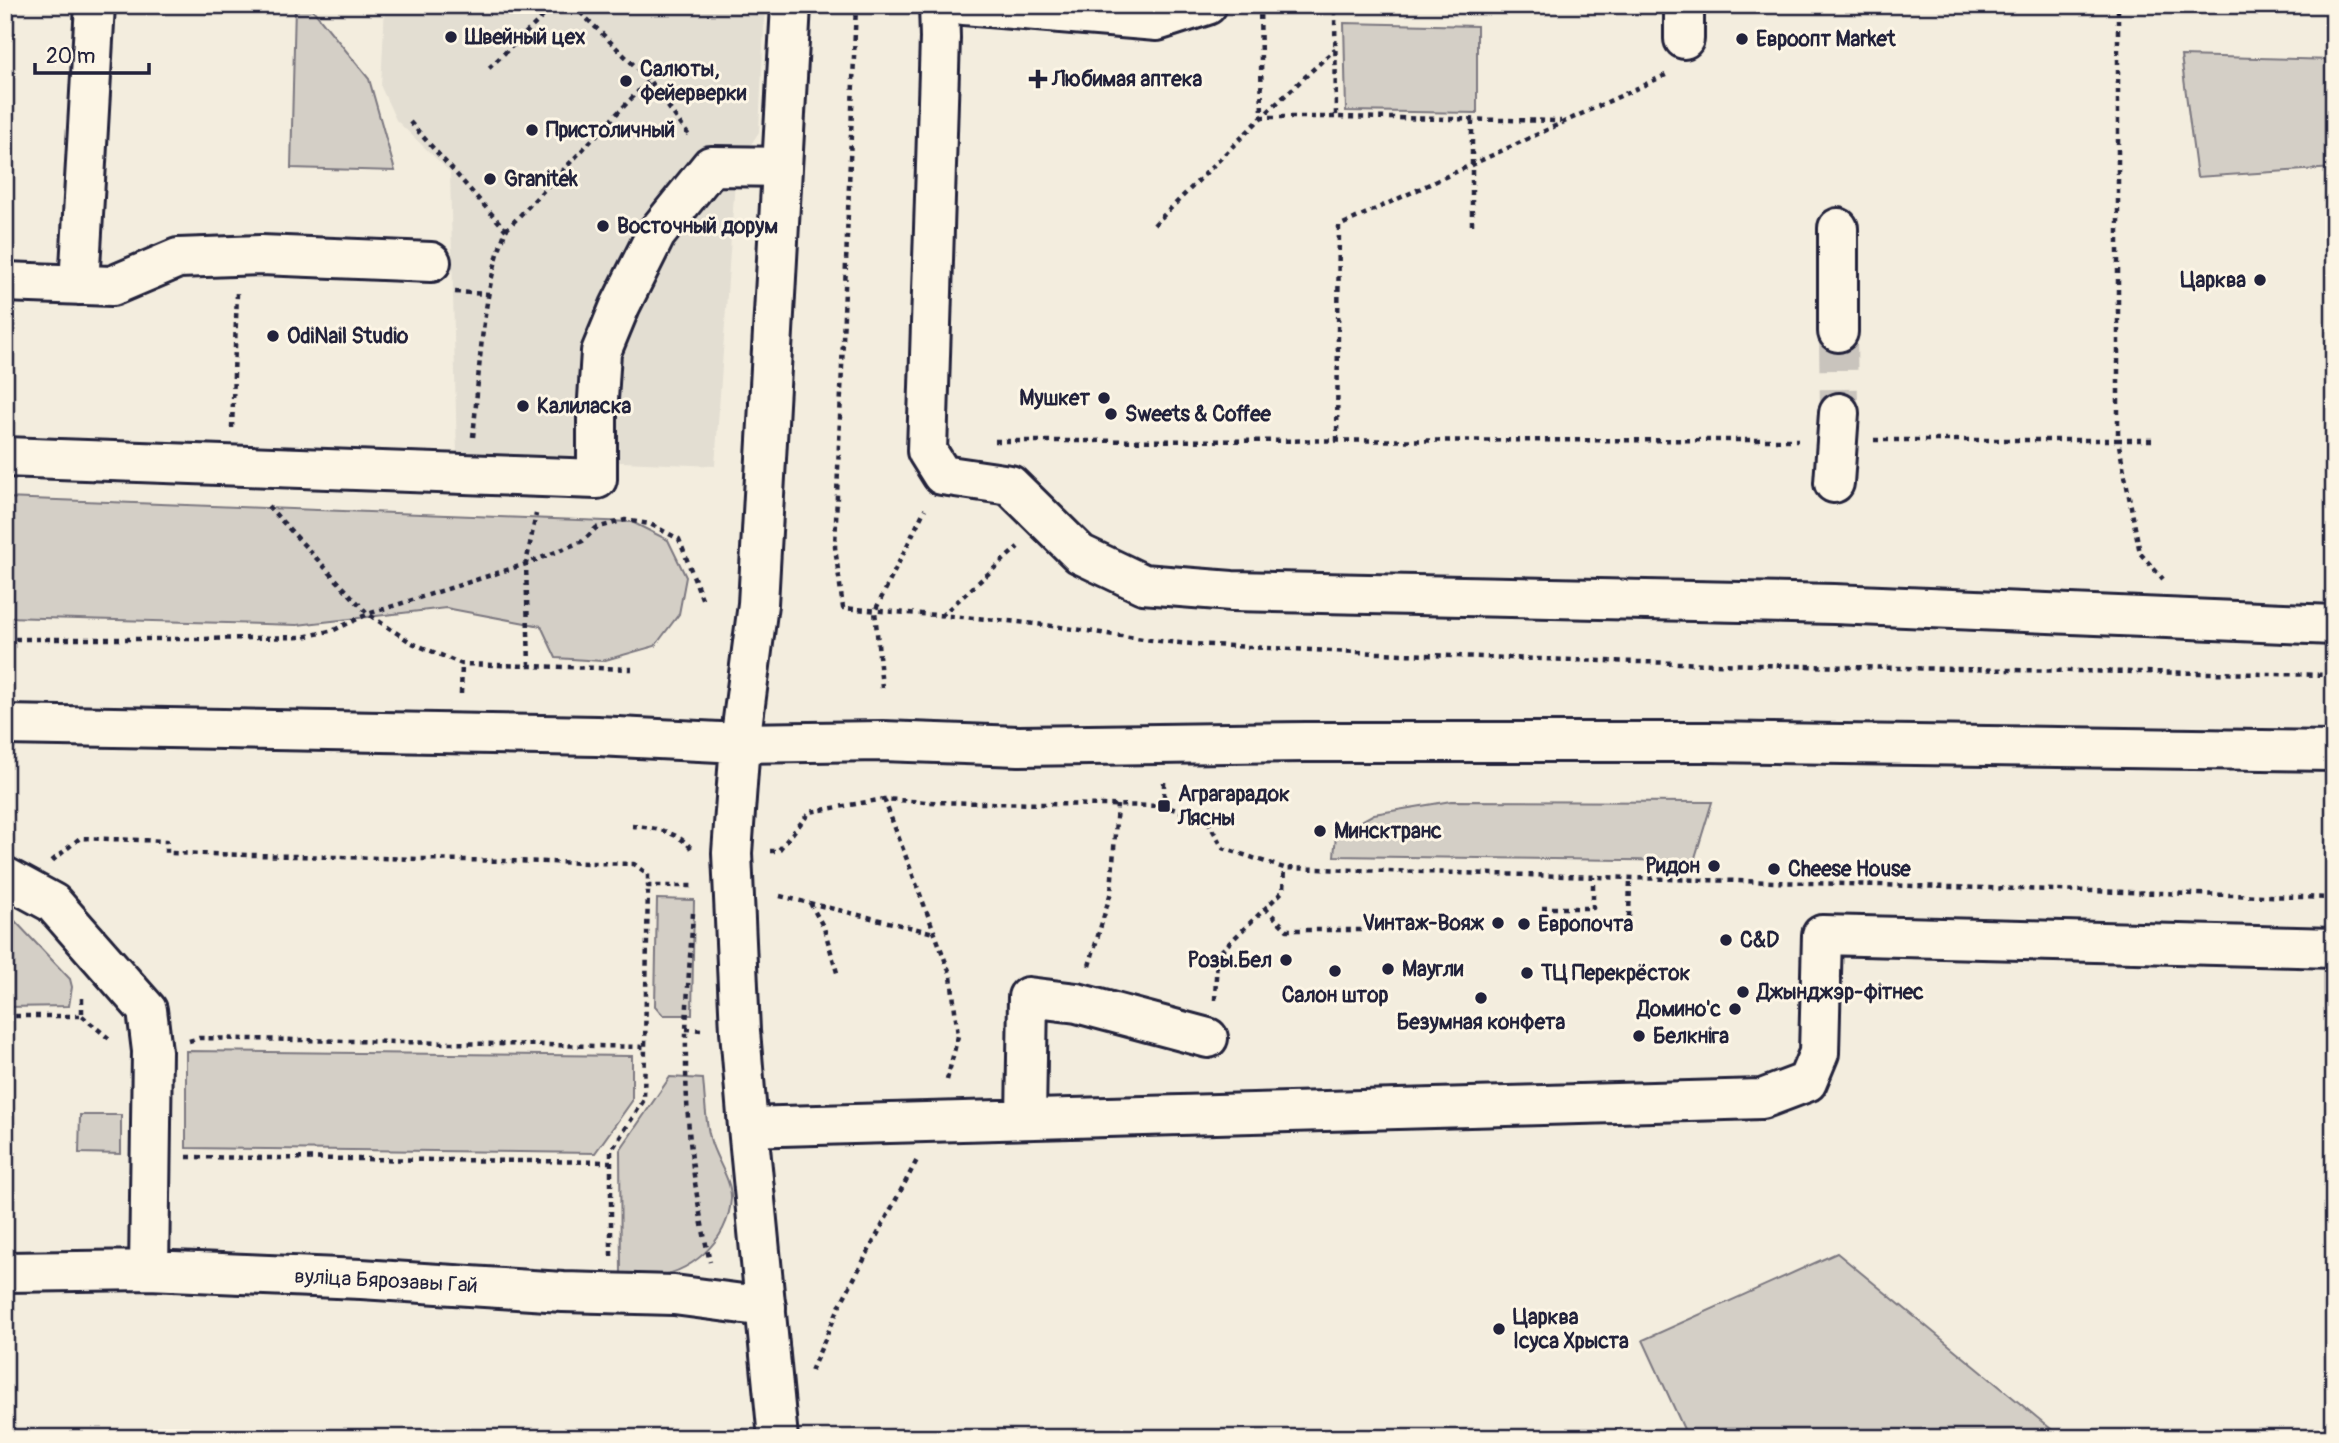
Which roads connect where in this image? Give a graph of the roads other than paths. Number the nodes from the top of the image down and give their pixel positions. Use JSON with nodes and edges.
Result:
{"nodes":[{"id":1,"x":95,"y":5,"type":"edge"},
{"id":2,"x":791,"y":5,"type":"edge"},
{"id":3,"x":939,"y":5,"type":"edge"},
{"id":4,"x":964,"y":5,"type":"edge"},
{"id":5,"x":1207,"y":5,"type":"edge"},
{"id":6,"x":781,"y":167,"type":"junction"},
{"id":7,"x":1838,"y":228,"type":"dead end"},
{"id":8,"x":430,"y":262,"type":"dead end"},
{"id":9,"x":5,"y":282,"type":"edge"},
{"id":10,"x":79,"y":285,"type":"junction"},
{"id":11,"x":1838,"y":332,"type":"tunnel mouth"},
{"id":12,"x":1838,"y":426,"type":"tunnel mouth"},
{"id":13,"x":5,"y":457,"type":"edge"},
{"id":14,"x":1835,"y":483,"type":"dead end"},
{"id":15,"x":2334,"y":625,"type":"edge"},
{"id":16,"x":5,"y":725,"type":"edge"},
{"id":17,"x":740,"y":743,"type":"junction"},
{"id":18,"x":2334,"y":751,"type":"edge"},
{"id":19,"x":13,"y":881,"type":"edge"},
{"id":20,"x":2334,"y":948,"type":"edge"},
{"id":21,"x":1208,"y":1038,"type":"dead end"},
{"id":22,"x":1026,"y":1119,"type":"junction"},
{"id":23,"x":748,"y":1127,"type":"junction"},
{"id":24,"x":149,"y":1270,"type":"junction"},
{"id":25,"x":5,"y":1272,"type":"edge"},
{"id":26,"x":766,"y":1307,"type":"junction"},
{"id":27,"x":778,"y":1438,"type":"edge"}],
"edges":[{"from":1,"to":10,"type":"main road"},
{"from":2,"to":6,"type":"main road"},
{"from":3,"to":15,"type":"main road"},
{"from":4,"to":5,"type":"main road"},
{"from":6,"to":13,"type":"main road"},
{"from":6,"to":17,"type":"main road"},
{"from":7,"to":11,"type":"main road"},
{"from":8,"to":10,"type":"main road"},
{"from":9,"to":10,"type":"main road"},
{"from":12,"to":14,"type":"main road"},
{"from":16,"to":17,"type":"main road"},
{"from":17,"to":18,"type":"main road"},
{"from":17,"to":23,"type":"main road"},
{"from":19,"to":24,"type":"main road"},
{"from":20,"to":22,"type":"main road"},
{"from":21,"to":22,"type":"main road"},
{"from":22,"to":23,"type":"main road"},
{"from":23,"to":26,"type":"main road"},
{"from":24,"to":25,"type":"main road","name":"вуліца Бярозавы Гай"},
{"from":24,"to":26,"type":"main road","name":"вуліца Бярозавы Гай"},
{"from":26,"to":27,"type":"main road"}]}
